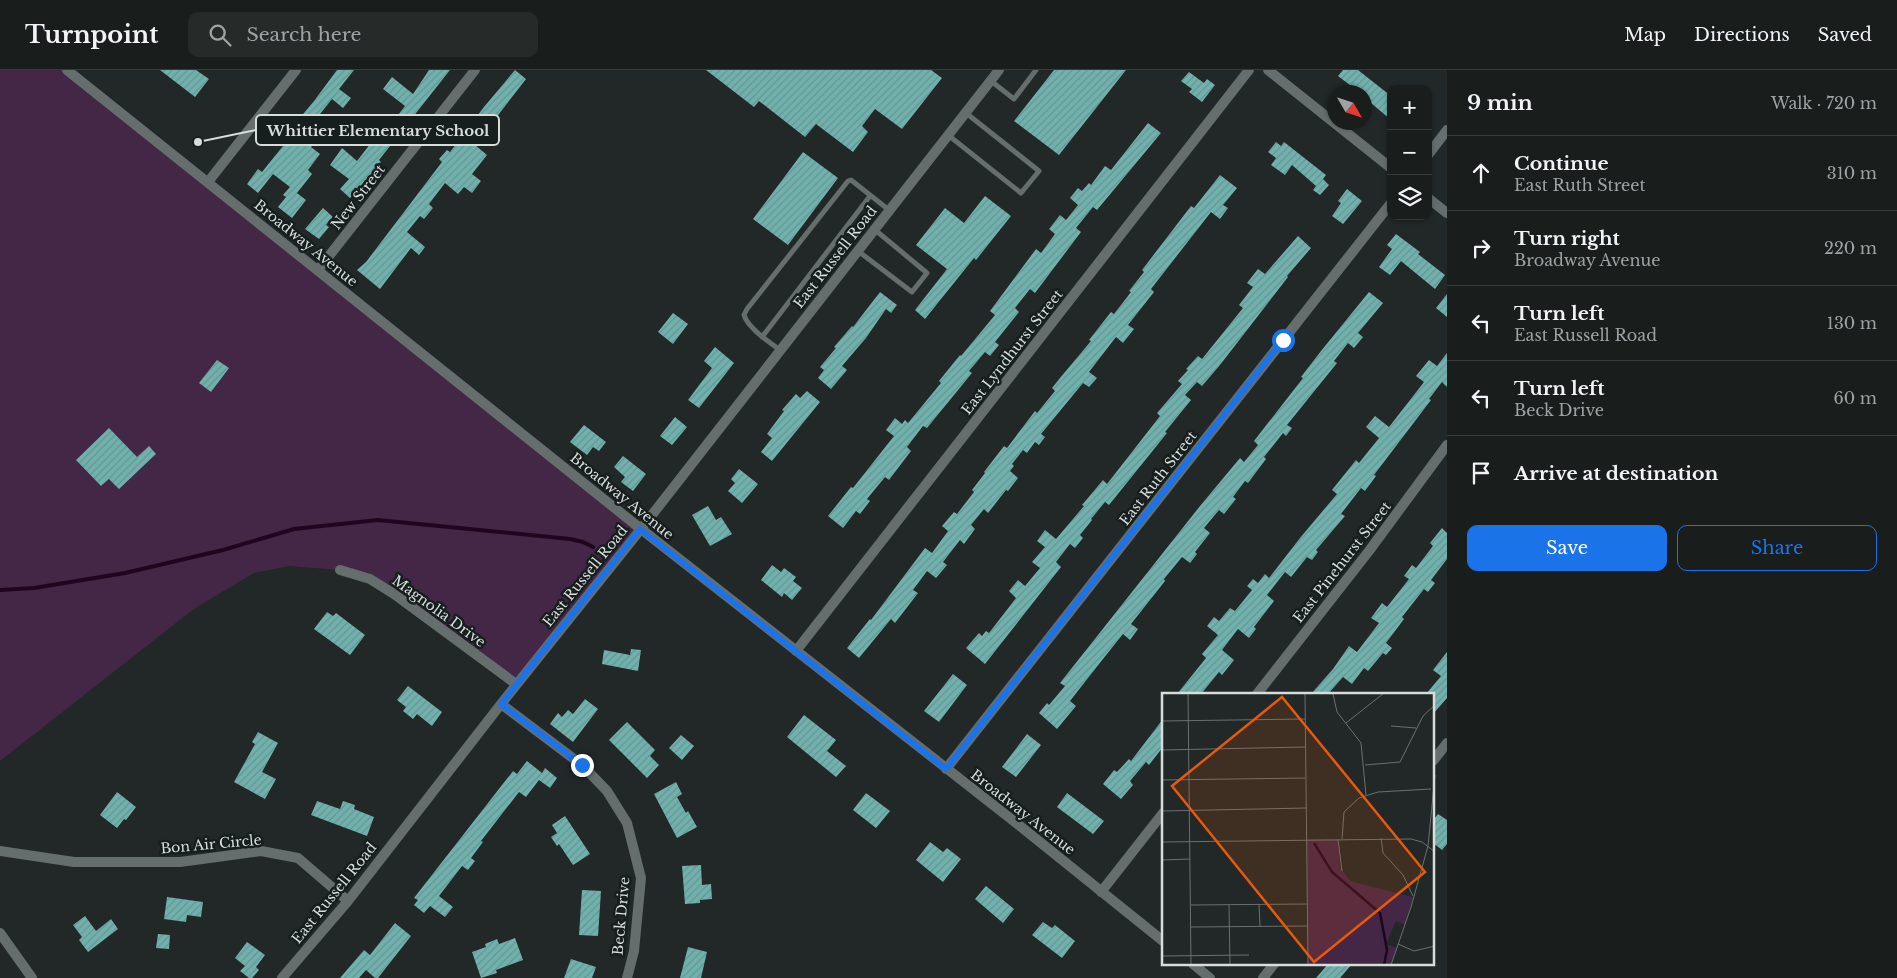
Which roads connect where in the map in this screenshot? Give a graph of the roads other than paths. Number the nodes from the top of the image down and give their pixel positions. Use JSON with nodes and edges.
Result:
{"nodes":[{"id":1,"x":67,"y":70,"type":"edge"},
{"id":2,"x":296,"y":70,"type":"edge"},
{"id":3,"x":475,"y":70,"type":"edge"},
{"id":4,"x":999,"y":70,"type":"edge"},
{"id":5,"x":1036,"y":70,"type":"edge"},
{"id":6,"x":1249,"y":70,"type":"edge"},
{"id":7,"x":1268,"y":70,"type":"edge"},
{"id":8,"x":990,"y":81,"type":"junction"},
{"id":9,"x":966,"y":112,"type":"junction"},
{"id":10,"x":1447,"y":130,"type":"edge"},
{"id":11,"x":948,"y":135,"type":"junction"},
{"id":12,"x":1432,"y":150,"type":"edge"},
{"id":13,"x":1387,"y":165,"type":"edge"},
{"id":14,"x":208,"y":182,"type":"junction"},
{"id":15,"x":870,"y":196,"type":"junction"},
{"id":16,"x":1432,"y":201,"type":"edge"},
{"id":17,"x":1387,"y":208,"type":"edge"},
{"id":18,"x":889,"y":210,"type":"junction"},
{"id":19,"x":1447,"y":213,"type":"edge"},
{"id":20,"x":874,"y":229,"type":"junction"},
{"id":21,"x":857,"y":251,"type":"junction"},
{"id":22,"x":318,"y":270,"type":"junction"},
{"id":23,"x":762,"y":337,"type":"junction"},
{"id":24,"x":780,"y":350,"type":"junction"},
{"id":25,"x":1447,"y":445,"type":"edge"},
{"id":26,"x":640,"y":529,"type":"junction"},
{"id":27,"x":340,"y":570,"type":"dead end"},
{"id":28,"x":796,"y":651,"type":"junction"},
{"id":29,"x":516,"y":684,"type":"junction"},
{"id":30,"x":1258,"y":693,"type":"edge"},
{"id":31,"x":501,"y":704,"type":"junction"},
{"id":32,"x":1447,"y":743,"type":"edge"},
{"id":33,"x":1434,"y":760,"type":"edge"},
{"id":34,"x":946,"y":769,"type":"junction"},
{"id":35,"x":1162,"y":814,"type":"edge"},
{"id":36,"x":0,"y":851,"type":"edge"},
{"id":37,"x":1101,"y":892,"type":"junction"},
{"id":38,"x":348,"y":900,"type":"junction"},
{"id":39,"x":0,"y":933,"type":"edge"},
{"id":40,"x":1162,"y":940,"type":"edge"},
{"id":41,"x":1195,"y":966,"type":"edge"},
{"id":42,"x":1272,"y":966,"type":"edge"},
{"id":43,"x":32,"y":978,"type":"edge"},
{"id":44,"x":282,"y":978,"type":"edge"},
{"id":45,"x":626,"y":978,"type":"edge"},
{"id":46,"x":1210,"y":978,"type":"edge"},
{"id":47,"x":1263,"y":978,"type":"edge"}],
"edges":[{"from":1,"to":14,"type":"street","name":"Broadway Avenue"},
{"from":2,"to":14,"type":"street"},
{"from":3,"to":22,"type":"street","name":"New Street"},
{"from":4,"to":8,"type":"street","name":"East Russell Road"},
{"from":5,"to":8,"type":"lane"},
{"from":6,"to":28,"type":"street","name":"East Lyndhurst Street"},
{"from":7,"to":13,"type":"street"},
{"from":8,"to":9,"type":"street","name":"East Russell Road"},
{"from":9,"to":11,"type":"street","name":"East Russell Road"},
{"from":9,"to":11,"type":"lane"},
{"from":10,"to":12,"type":"street"},
{"from":11,"to":18,"type":"street","name":"East Russell Road"},
{"from":14,"to":22,"type":"street","name":"Broadway Avenue"},
{"from":15,"to":18,"type":"lane"},
{"from":15,"to":23,"type":"lane"},
{"from":15,"to":23,"type":"lane"},
{"from":16,"to":19,"type":"street"},
{"from":17,"to":34,"type":"street","name":"East Ruth Street"},
{"from":18,"to":20,"type":"street","name":"East Russell Road"},
{"from":20,"to":21,"type":"street","name":"East Russell Road"},
{"from":20,"to":21,"type":"lane"},
{"from":21,"to":24,"type":"street","name":"East Russell Road"},
{"from":22,"to":26,"type":"street","name":"Broadway Avenue"},
{"from":23,"to":24,"type":"lane"},
{"from":24,"to":26,"type":"street","name":"East Russell Road"},
{"from":25,"to":30,"type":"street","name":"East Pinehurst Street"},
{"from":26,"to":28,"type":"street","name":"Broadway Avenue"},
{"from":26,"to":29,"type":"street","name":"East Russell Road"},
{"from":27,"to":29,"type":"street","name":"Magnolia Drive"},
{"from":28,"to":34,"type":"street","name":"Broadway Avenue"},
{"from":29,"to":31,"type":"street","name":"East Russell Road"},
{"from":31,"to":38,"type":"street","name":"East Russell Road"},
{"from":31,"to":45,"type":"street","name":"Beck Drive"},
{"from":32,"to":33,"type":"street"},
{"from":34,"to":37,"type":"street","name":"Broadway Avenue"},
{"from":35,"to":37,"type":"street"},
{"from":36,"to":38,"type":"street","name":"Bon Air Circle"},
{"from":37,"to":40,"type":"street","name":"Broadway Avenue"},
{"from":38,"to":44,"type":"street","name":"East Russell Road"},
{"from":39,"to":43,"type":"street"},
{"from":41,"to":46,"type":"street"},
{"from":42,"to":47,"type":"street"}]}
